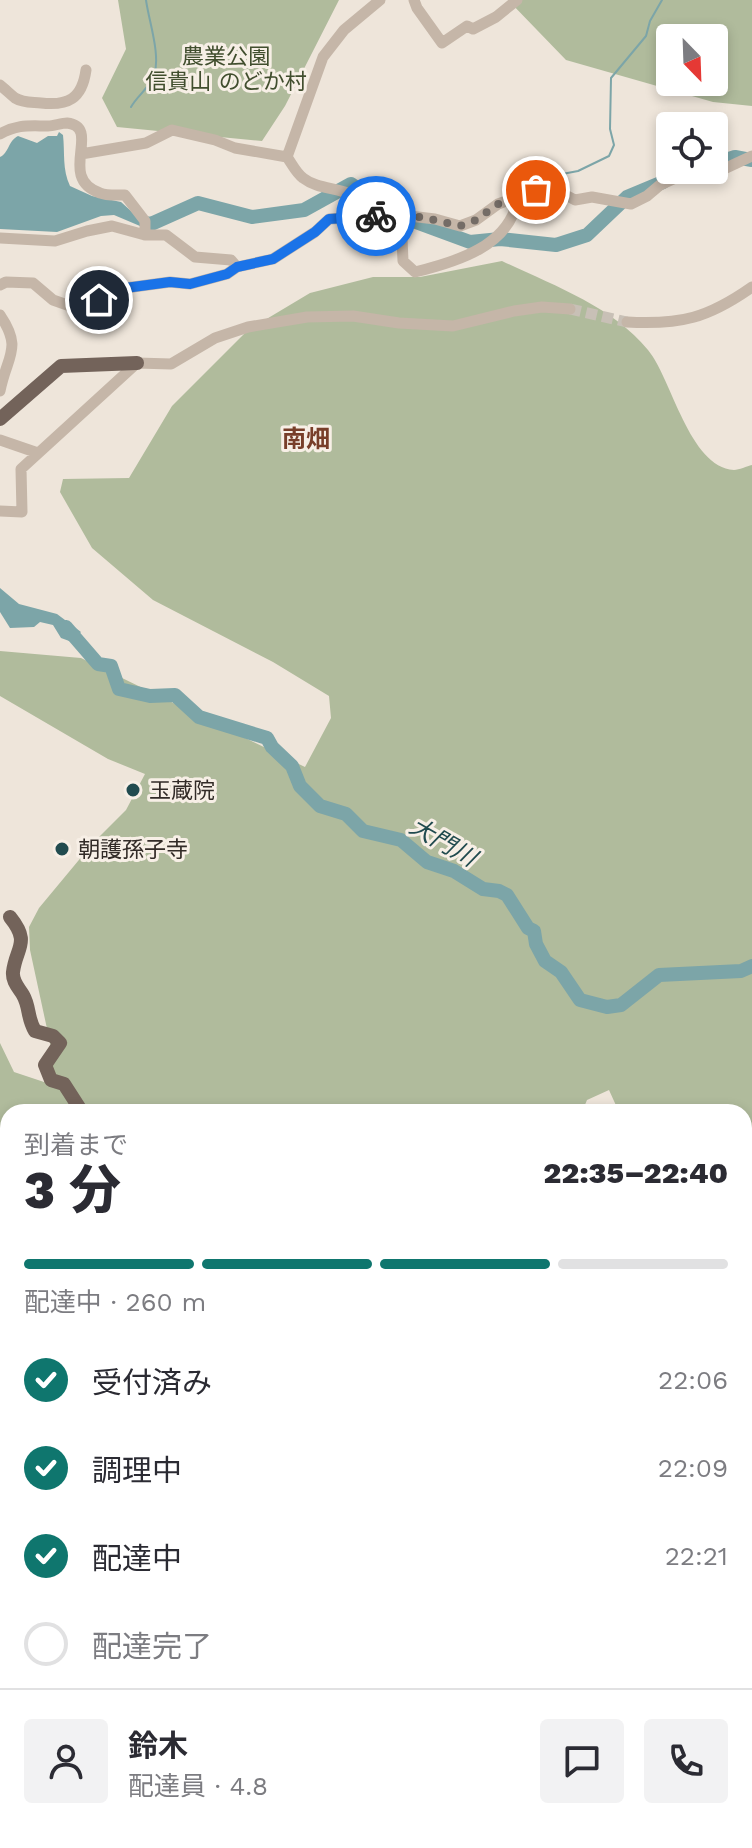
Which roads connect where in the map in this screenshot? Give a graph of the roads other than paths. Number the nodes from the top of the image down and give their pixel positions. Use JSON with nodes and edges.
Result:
{"nodes":[{"id":1,"x":380,"y":0,"type":"edge"},
{"id":2,"x":414,"y":0,"type":"edge"},
{"id":3,"x":517,"y":0,"type":"edge"},
{"id":4,"x":86,"y":70,"type":"dead end"},
{"id":5,"x":0,"y":85,"type":"edge"},
{"id":6,"x":0,"y":134,"type":"edge"},
{"id":7,"x":81,"y":154,"type":"junction"},
{"id":8,"x":752,"y":156,"type":"edge"},
{"id":9,"x":287,"y":157,"type":"junction"},
{"id":10,"x":728,"y":167,"type":"edge"},
{"id":11,"x":662,"y":184,"type":"edge"},
{"id":12,"x":518,"y":197,"type":"junction"},
{"id":13,"x":401,"y":215,"type":"junction"},
{"id":14,"x":369,"y":216,"type":"junction"},
{"id":15,"x":145,"y":235,"type":"junction"},
{"id":16,"x":0,"y":238,"type":"edge"},
{"id":17,"x":237,"y":267,"type":"junction"},
{"id":18,"x":0,"y":285,"type":"edge"},
{"id":19,"x":752,"y":287,"type":"edge"},
{"id":20,"x":570,"y":309,"type":"tunnel mouth"},
{"id":21,"x":0,"y":315,"type":"edge"},
{"id":22,"x":627,"y":322,"type":"tunnel mouth"},
{"id":23,"x":137,"y":363,"type":"junction"},
{"id":24,"x":0,"y":391,"type":"edge"},
{"id":25,"x":0,"y":419,"type":"edge"},
{"id":26,"x":0,"y":440,"type":"edge"},
{"id":27,"x":38,"y":453,"type":"junction"},
{"id":28,"x":0,"y":511,"type":"edge"},
{"id":29,"x":10,"y":917,"type":"dead end"},
{"id":30,"x":79,"y":1104,"type":"edge"}],
"edges":[{"from":1,"to":9,"type":"street"},
{"from":2,"to":3,"type":"street"},
{"from":4,"to":5,"type":"street"},
{"from":6,"to":7,"type":"street"},
{"from":7,"to":9,"type":"street"},
{"from":7,"to":15,"type":"street"},
{"from":8,"to":10,"type":"street"},
{"from":9,"to":14,"type":"street"},
{"from":11,"to":12,"type":"street"},
{"from":12,"to":13,"type":"street"},
{"from":12,"to":13,"type":"street"},
{"from":13,"to":14,"type":"street"},
{"from":14,"to":17,"type":"street"},
{"from":15,"to":16,"type":"street"},
{"from":15,"to":17,"type":"street"},
{"from":17,"to":18,"type":"street"},
{"from":19,"to":22,"type":"street"},
{"from":20,"to":23,"type":"street"},
{"from":21,"to":24,"type":"street"},
{"from":23,"to":25,"type":"main road"},
{"from":23,"to":27,"type":"street"},
{"from":26,"to":27,"type":"street"},
{"from":27,"to":28,"type":"street"},
{"from":29,"to":30,"type":"main road"}]}
